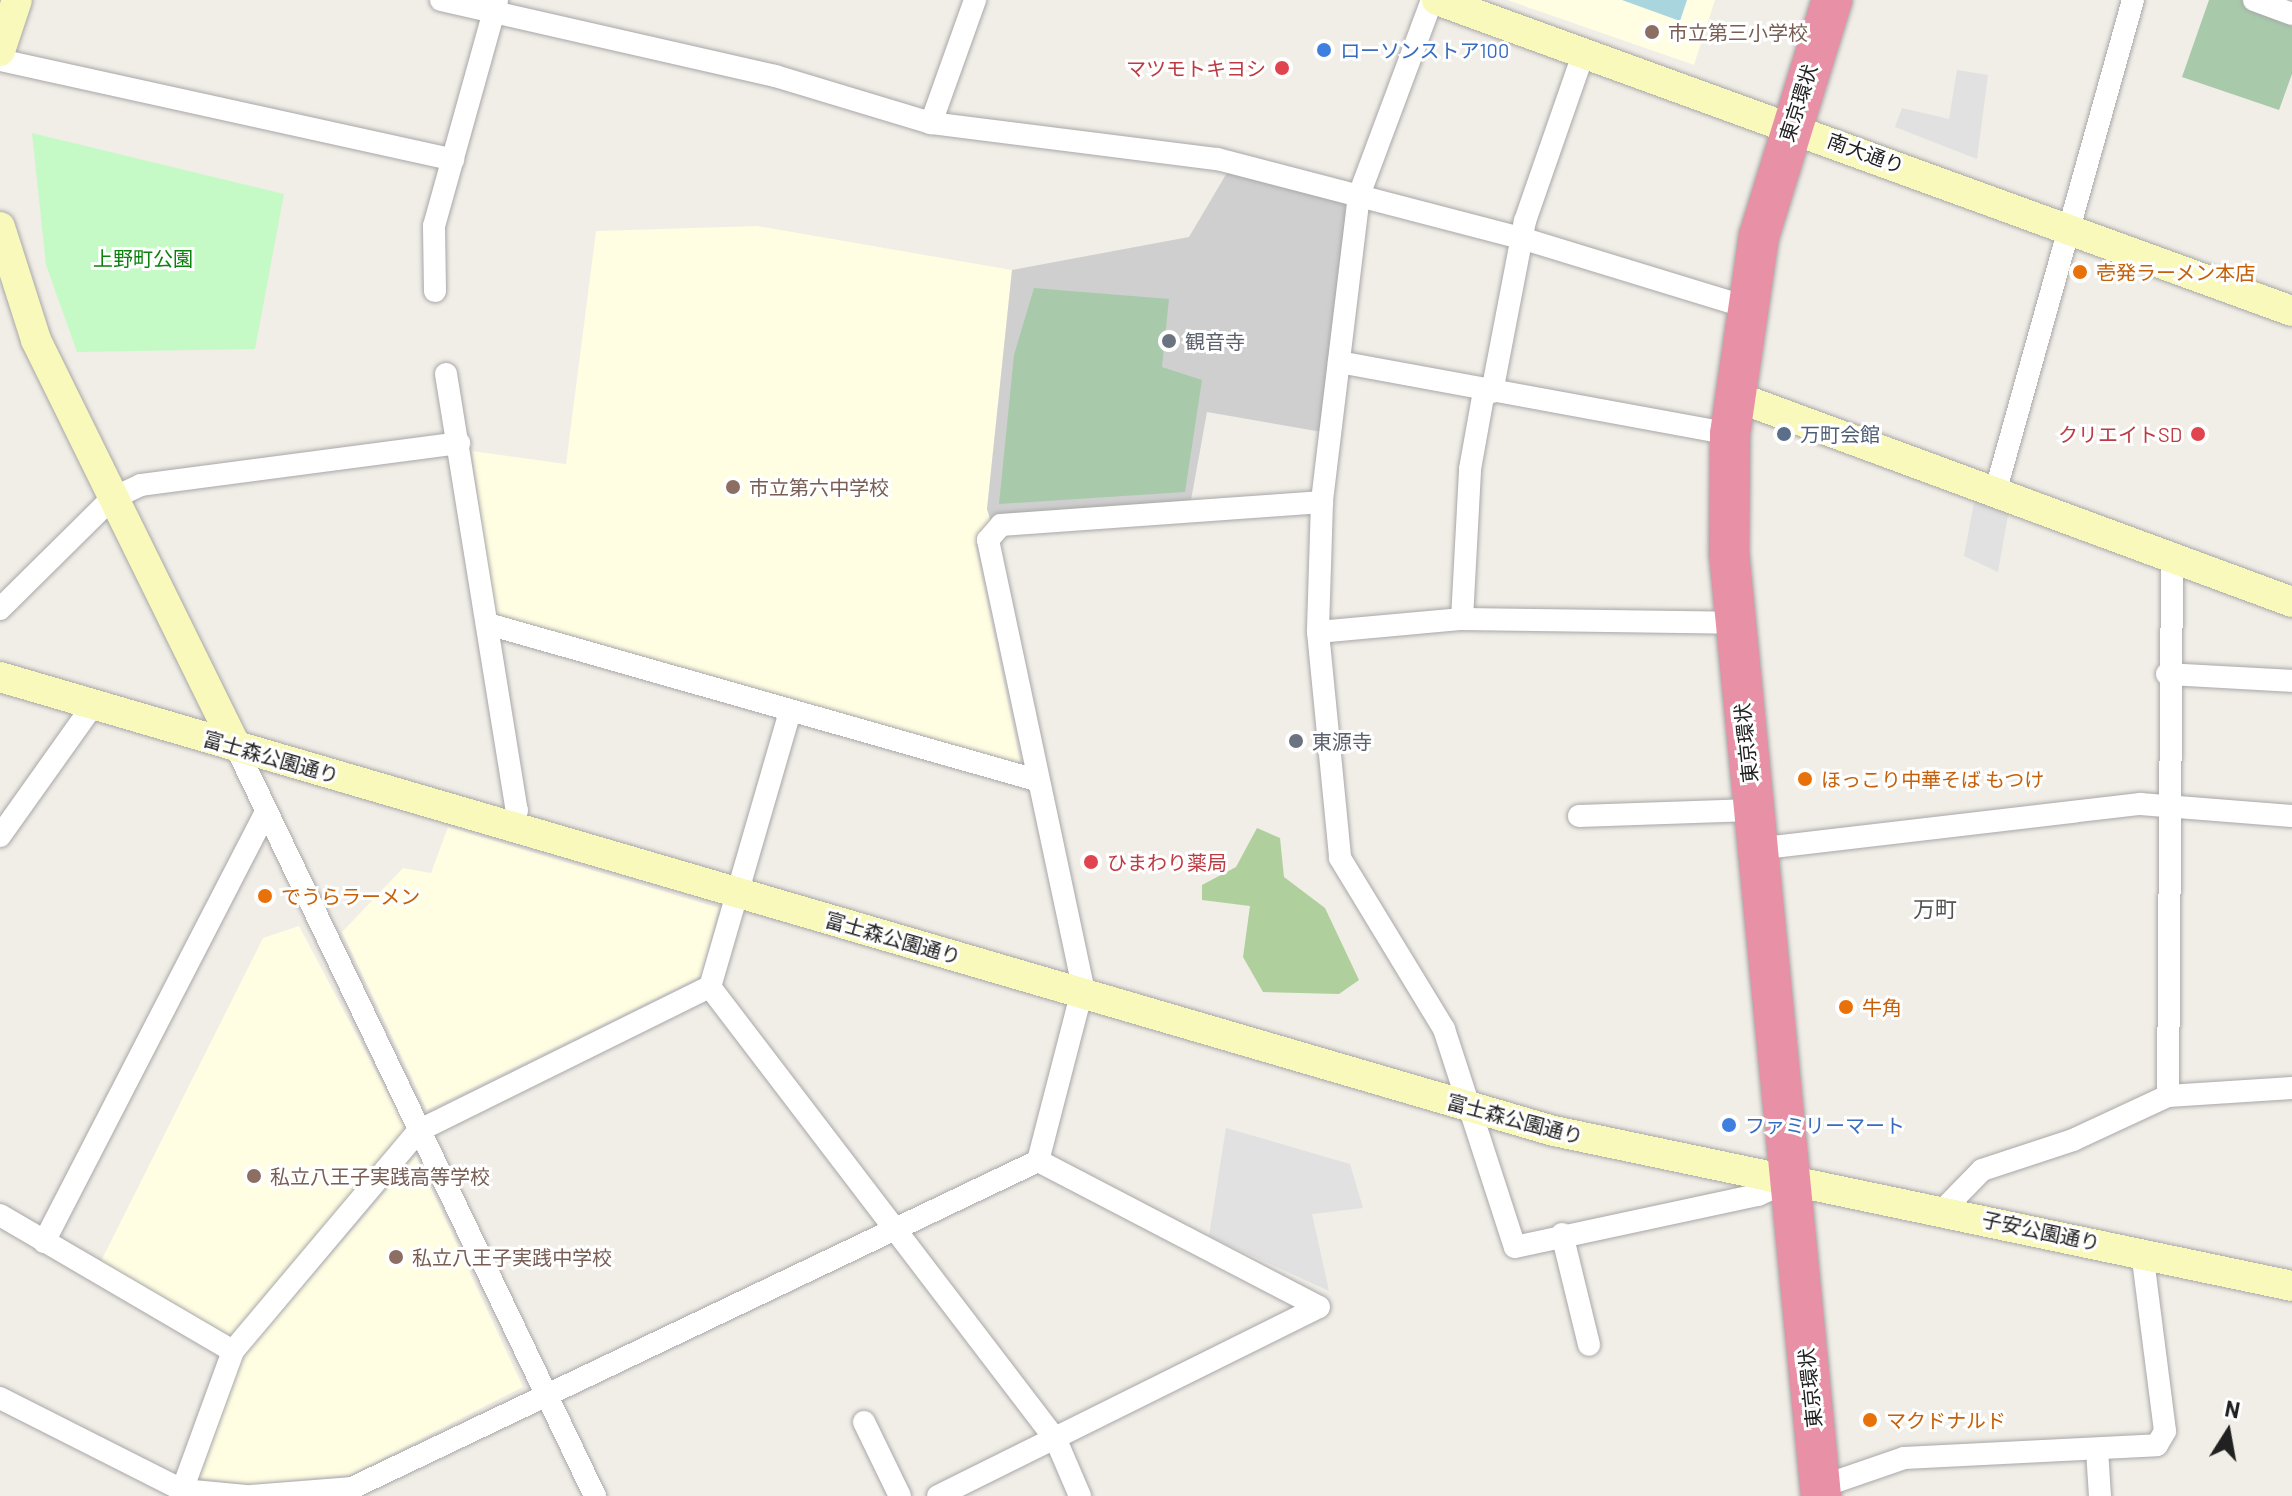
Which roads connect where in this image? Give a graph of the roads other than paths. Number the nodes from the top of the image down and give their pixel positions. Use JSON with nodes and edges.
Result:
{"nodes":[{"id":1,"x":17,"y":0,"type":"edge"},
{"id":2,"x":441,"y":0,"type":"edge"},
{"id":3,"x":1435,"y":0,"type":"edge"},
{"id":4,"x":1832,"y":0,"type":"edge"},
{"id":5,"x":2133,"y":0,"type":"edge"},
{"id":6,"x":2254,"y":0,"type":"edge"},
{"id":7,"x":972,"y":1,"type":"edge"},
{"id":8,"x":495,"y":6,"type":"edge"},
{"id":9,"x":2292,"y":14,"type":"edge"},
{"id":10,"x":0,"y":51,"type":"edge"},
{"id":11,"x":1584,"y":52,"type":"junction"},
{"id":12,"x":0,"y":60,"type":"edge"},
{"id":13,"x":931,"y":123,"type":"junction"},
{"id":14,"x":1791,"y":126,"type":"junction"},
{"id":15,"x":453,"y":160,"type":"junction"},
{"id":16,"x":1359,"y":195,"type":"junction"},
{"id":17,"x":0,"y":227,"type":"edge"},
{"id":18,"x":2069,"y":229,"type":"junction"},
{"id":19,"x":1521,"y":238,"type":"junction"},
{"id":20,"x":9,"y":286,"type":"edge"},
{"id":21,"x":435,"y":291,"type":"dead end"},
{"id":22,"x":1746,"y":307,"type":"junction"},
{"id":23,"x":2292,"y":311,"type":"edge"},
{"id":24,"x":1339,"y":362,"type":"junction"},
{"id":25,"x":446,"y":374,"type":"dead end"},
{"id":26,"x":1488,"y":391,"type":"junction"},
{"id":27,"x":1732,"y":415,"type":"junction"},
{"id":28,"x":459,"y":443,"type":"junction"},
{"id":29,"x":1995,"y":493,"type":"junction"},
{"id":30,"x":111,"y":499,"type":"junction"},
{"id":31,"x":1322,"y":502,"type":"junction"},
{"id":32,"x":2172,"y":558,"type":"junction"},
{"id":33,"x":2292,"y":602,"type":"edge"},
{"id":34,"x":0,"y":609,"type":"edge"},
{"id":35,"x":1462,"y":619,"type":"junction"},
{"id":36,"x":1734,"y":623,"type":"junction"},
{"id":37,"x":488,"y":624,"type":"junction"},
{"id":38,"x":1318,"y":632,"type":"junction"},
{"id":39,"x":2167,"y":674,"type":"junction"},
{"id":40,"x":0,"y":677,"type":"edge"},
{"id":41,"x":2292,"y":681,"type":"edge"},
{"id":42,"x":93,"y":705,"type":"junction"},
{"id":43,"x":790,"y":712,"type":"junction"},
{"id":44,"x":236,"y":747,"type":"junction"},
{"id":45,"x":1036,"y":780,"type":"junction"},
{"id":46,"x":2167,"y":806,"type":"junction"},
{"id":47,"x":1752,"y":810,"type":"junction"},
{"id":48,"x":266,"y":812,"type":"junction"},
{"id":49,"x":1579,"y":816,"type":"dead end"},
{"id":50,"x":2292,"y":816,"type":"edge"},
{"id":51,"x":513,"y":826,"type":"junction"},
{"id":52,"x":0,"y":836,"type":"edge"},
{"id":53,"x":1756,"y":849,"type":"junction"},
{"id":54,"x":738,"y":892,"type":"junction"},
{"id":55,"x":710,"y":987,"type":"junction"},
{"id":56,"x":1082,"y":993,"type":"junction"},
{"id":57,"x":2292,"y":1088,"type":"edge"},
{"id":58,"x":2168,"y":1096,"type":"junction"},
{"id":59,"x":1471,"y":1109,"type":"junction"},
{"id":60,"x":418,"y":1131,"type":"junction"},
{"id":61,"x":1038,"y":1161,"type":"junction"},
{"id":62,"x":1790,"y":1181,"type":"junction"},
{"id":63,"x":1942,"y":1211,"type":"junction"},
{"id":64,"x":0,"y":1215,"type":"edge"},
{"id":65,"x":890,"y":1231,"type":"junction"},
{"id":66,"x":1562,"y":1234,"type":"junction"},
{"id":67,"x":44,"y":1242,"type":"junction"},
{"id":68,"x":2142,"y":1252,"type":"junction"},
{"id":69,"x":2292,"y":1286,"type":"edge"},
{"id":70,"x":1589,"y":1345,"type":"dead end"},
{"id":71,"x":233,"y":1351,"type":"junction"},
{"id":72,"x":544,"y":1392,"type":"junction"},
{"id":73,"x":0,"y":1398,"type":"edge"},
{"id":74,"x":864,"y":1422,"type":"dead end"},
{"id":75,"x":1056,"y":1440,"type":"junction"},
{"id":76,"x":2097,"y":1450,"type":"junction"},
{"id":77,"x":1820,"y":1492,"type":"edge"},
{"id":78,"x":181,"y":1493,"type":"edge"},
{"id":79,"x":248,"y":1496,"type":"edge"},
{"id":80,"x":595,"y":1496,"type":"edge"},
{"id":81,"x":900,"y":1496,"type":"edge"},
{"id":82,"x":938,"y":1496,"type":"edge"},
{"id":83,"x":1080,"y":1496,"type":"edge"},
{"id":84,"x":2100,"y":1496,"type":"edge"}],
"edges":[{"from":1,"to":10,"type":"street"},
{"from":2,"to":8,"type":"street"},
{"from":3,"to":11,"type":"street","name":"南大通り"},
{"from":3,"to":16,"type":"street"},
{"from":4,"to":14,"type":"highway","name":"東京環状"},
{"from":5,"to":18,"type":"street"},
{"from":6,"to":9,"type":"street"},
{"from":7,"to":13,"type":"street"},
{"from":8,"to":13,"type":"street"},
{"from":8,"to":15,"type":"street"},
{"from":11,"to":14,"type":"street","name":"南大通り"},
{"from":11,"to":19,"type":"street"},
{"from":12,"to":15,"type":"street"},
{"from":13,"to":16,"type":"street"},
{"from":14,"to":18,"type":"street","name":"南大通り"},
{"from":14,"to":22,"type":"highway","name":"東京環状"},
{"from":15,"to":21,"type":"street"},
{"from":16,"to":19,"type":"street"},
{"from":16,"to":24,"type":"street"},
{"from":17,"to":20,"type":"street"},
{"from":18,"to":23,"type":"street","name":"南大通り"},
{"from":18,"to":29,"type":"street"},
{"from":19,"to":22,"type":"street"},
{"from":19,"to":26,"type":"street"},
{"from":20,"to":30,"type":"street"},
{"from":22,"to":27,"type":"highway","name":"東京環状"},
{"from":24,"to":26,"type":"street"},
{"from":24,"to":31,"type":"street"},
{"from":25,"to":28,"type":"street"},
{"from":26,"to":27,"type":"street"},
{"from":26,"to":35,"type":"street"},
{"from":27,"to":29,"type":"street"},
{"from":27,"to":36,"type":"highway","name":"東京環状"},
{"from":28,"to":30,"type":"street"},
{"from":28,"to":37,"type":"street"},
{"from":29,"to":32,"type":"street"},
{"from":30,"to":34,"type":"street"},
{"from":30,"to":44,"type":"street"},
{"from":31,"to":38,"type":"street"},
{"from":31,"to":45,"type":"street"},
{"from":32,"to":33,"type":"street"},
{"from":32,"to":39,"type":"street"},
{"from":35,"to":36,"type":"street"},
{"from":35,"to":38,"type":"street"},
{"from":36,"to":47,"type":"highway","name":"東京環状"},
{"from":37,"to":43,"type":"street"},
{"from":37,"to":51,"type":"street"},
{"from":38,"to":59,"type":"street"},
{"from":39,"to":41,"type":"street"},
{"from":39,"to":46,"type":"street"},
{"from":40,"to":42,"type":"street","name":"富士森公園通り"},
{"from":42,"to":44,"type":"street","name":"富士森公園通り"},
{"from":42,"to":52,"type":"street"},
{"from":43,"to":45,"type":"street"},
{"from":43,"to":54,"type":"street"},
{"from":44,"to":48,"type":"street"},
{"from":44,"to":51,"type":"street","name":"富士森公園通り"},
{"from":45,"to":56,"type":"street"},
{"from":46,"to":50,"type":"street"},
{"from":46,"to":53,"type":"street"},
{"from":46,"to":58,"type":"street"},
{"from":47,"to":49,"type":"street"},
{"from":47,"to":53,"type":"highway","name":"東京環状"},
{"from":48,"to":60,"type":"street"},
{"from":48,"to":67,"type":"street"},
{"from":51,"to":54,"type":"street","name":"富士森公園通り"},
{"from":53,"to":62,"type":"highway","name":"東京環状"},
{"from":54,"to":55,"type":"street"},
{"from":54,"to":56,"type":"street","name":"富士森公園通り"},
{"from":55,"to":60,"type":"street"},
{"from":55,"to":65,"type":"street"},
{"from":56,"to":59,"type":"street","name":"富士森公園通り"},
{"from":56,"to":61,"type":"street"},
{"from":57,"to":58,"type":"street"},
{"from":58,"to":63,"type":"street"},
{"from":59,"to":62,"type":"street","name":"富士森公園通り"},
{"from":59,"to":66,"type":"street"},
{"from":60,"to":71,"type":"street"},
{"from":60,"to":72,"type":"street"},
{"from":61,"to":65,"type":"street"},
{"from":61,"to":75,"type":"street"},
{"from":62,"to":63,"type":"street","name":"子安公園通り"},
{"from":62,"to":66,"type":"street"},
{"from":62,"to":77,"type":"highway","name":"東京環状"},
{"from":63,"to":68,"type":"street","name":"子安公園通り"},
{"from":64,"to":67,"type":"street"},
{"from":65,"to":72,"type":"street"},
{"from":65,"to":75,"type":"street"},
{"from":66,"to":70,"type":"street"},
{"from":67,"to":71,"type":"street"},
{"from":68,"to":69,"type":"street","name":"子安公園通り"},
{"from":68,"to":76,"type":"street"},
{"from":71,"to":78,"type":"street"},
{"from":72,"to":79,"type":"street"},
{"from":72,"to":80,"type":"street"},
{"from":73,"to":78,"type":"street"},
{"from":74,"to":81,"type":"street"},
{"from":75,"to":82,"type":"street"},
{"from":75,"to":83,"type":"street"},
{"from":76,"to":77,"type":"street"},
{"from":76,"to":84,"type":"street"},
{"from":78,"to":79,"type":"street"}]}
